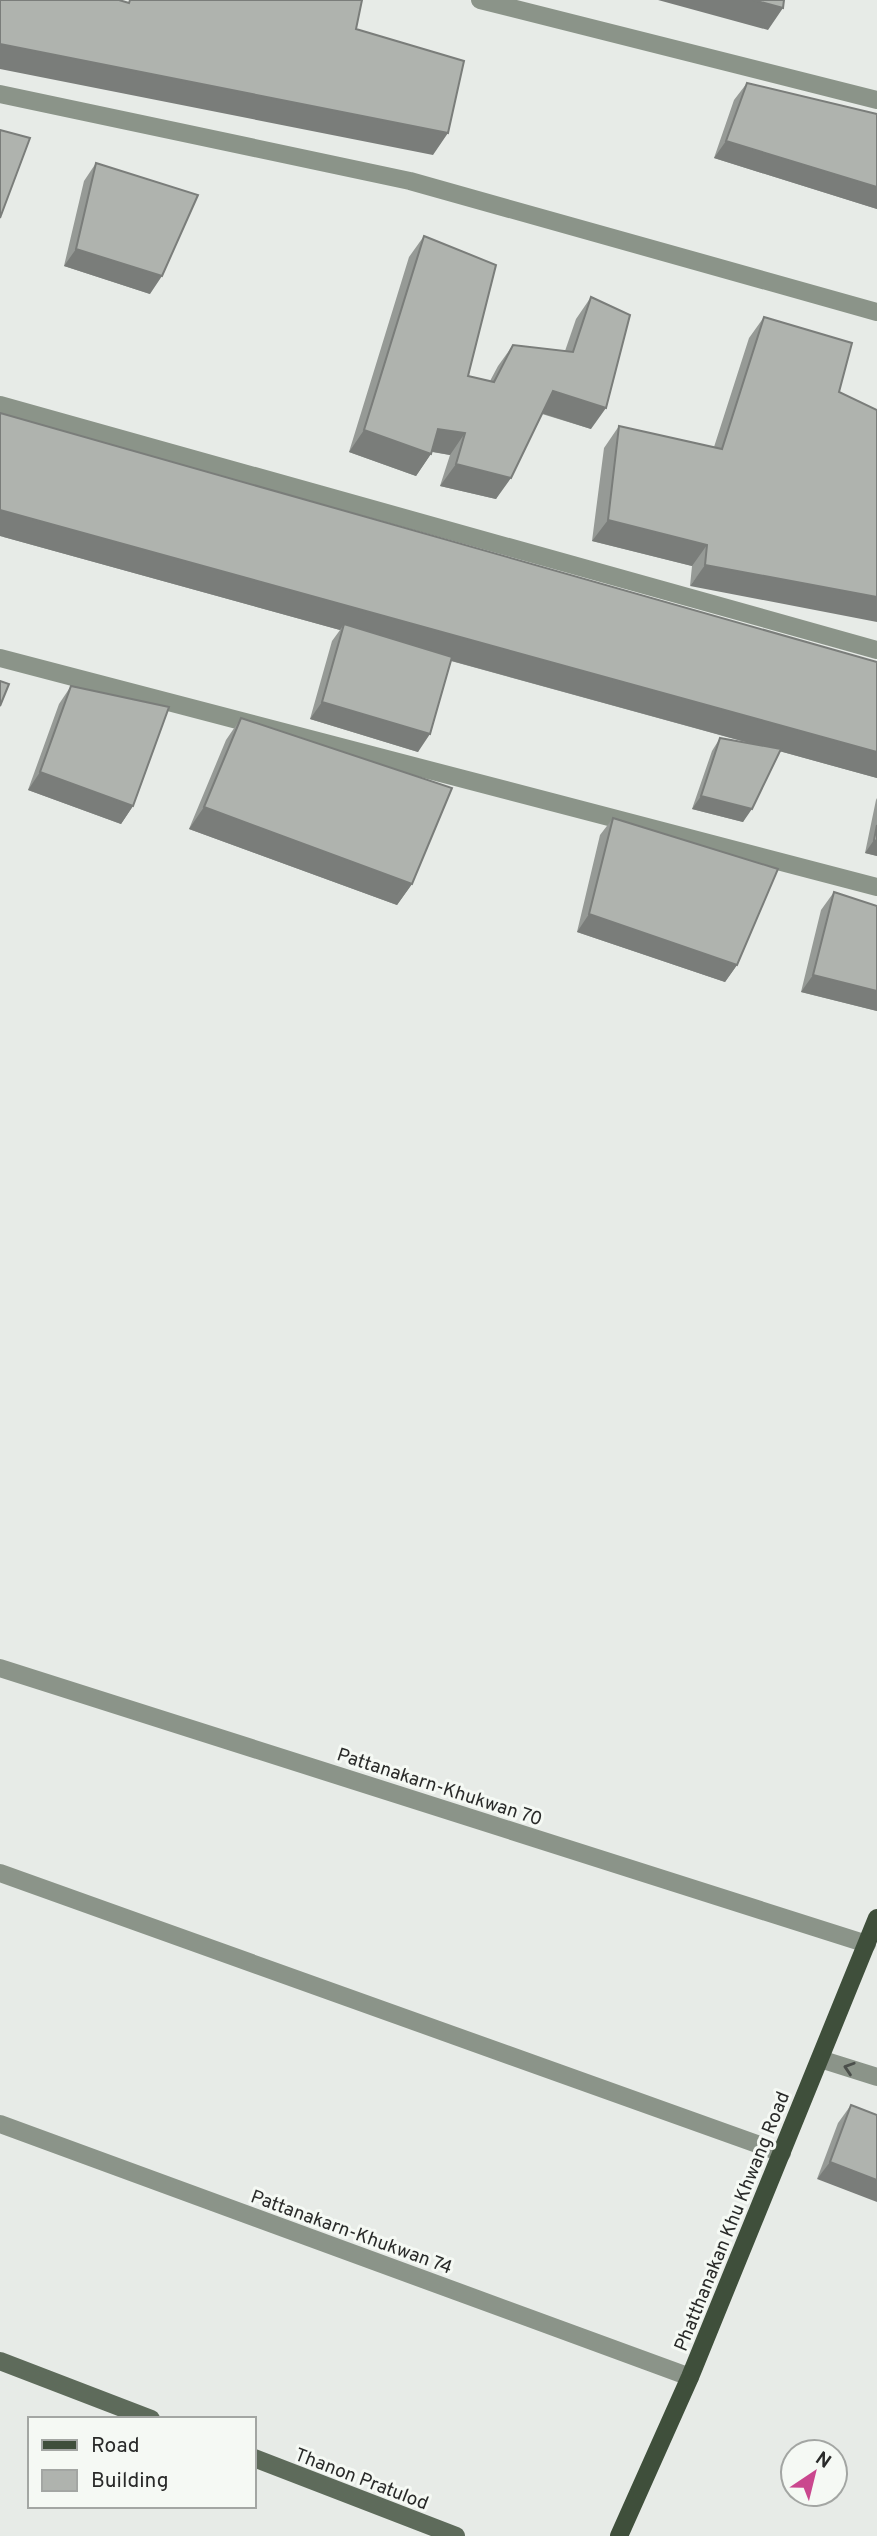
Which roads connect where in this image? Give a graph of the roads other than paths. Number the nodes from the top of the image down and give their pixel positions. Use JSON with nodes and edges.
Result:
{"nodes":[{"id":1,"x":480,"y":0,"type":"edge"},
{"id":2,"x":0,"y":94,"type":"edge"},
{"id":3,"x":877,"y":100,"type":"edge"},
{"id":4,"x":877,"y":312,"type":"edge"},
{"id":5,"x":0,"y":405,"type":"edge"},
{"id":6,"x":877,"y":650,"type":"edge"},
{"id":7,"x":0,"y":657,"type":"edge"},
{"id":8,"x":877,"y":887,"type":"edge"},
{"id":9,"x":0,"y":1668,"type":"edge"},
{"id":10,"x":0,"y":1873,"type":"edge"},
{"id":11,"x":877,"y":1918,"type":"edge"},
{"id":12,"x":867,"y":1944,"type":"junction"},
{"id":13,"x":820,"y":2059,"type":"junction"},
{"id":14,"x":877,"y":2077,"type":"edge"},
{"id":15,"x":0,"y":2124,"type":"edge"},
{"id":16,"x":782,"y":2153,"type":"junction"},
{"id":17,"x":0,"y":2361,"type":"edge"},
{"id":18,"x":690,"y":2377,"type":"junction"},
{"id":19,"x":146,"y":2417,"type":"edge"},
{"id":20,"x":256,"y":2459,"type":"edge"},
{"id":21,"x":456,"y":2536,"type":"edge"},
{"id":22,"x":619,"y":2536,"type":"edge"}],
"edges":[{"from":1,"to":3,"type":"street"},
{"from":2,"to":4,"type":"street"},
{"from":5,"to":6,"type":"street"},
{"from":7,"to":8,"type":"street"},
{"from":9,"to":12,"type":"street","name":"Pattanakarn-Khukwan 70"},
{"from":10,"to":16,"type":"street"},
{"from":11,"to":12,"type":"main road","name":"Phatthanakan Khu Khwang Road"},
{"from":12,"to":13,"type":"main road","name":"Phatthanakan Khu Khwang Road"},
{"from":14,"to":13,"type":"street","one_way":true},
{"from":13,"to":16,"type":"main road","name":"Phatthanakan Khu Khwang Road"},
{"from":15,"to":18,"type":"street","name":"Pattanakarn-Khukwan 74"},
{"from":16,"to":18,"type":"main road","name":"Phatthanakan Khu Khwang Road"},
{"from":17,"to":19,"type":"street"},
{"from":18,"to":22,"type":"main road","name":"Phatthanakan Khu Khwang Road"},
{"from":20,"to":21,"type":"street","name":"Thanon Pratulod"}]}
